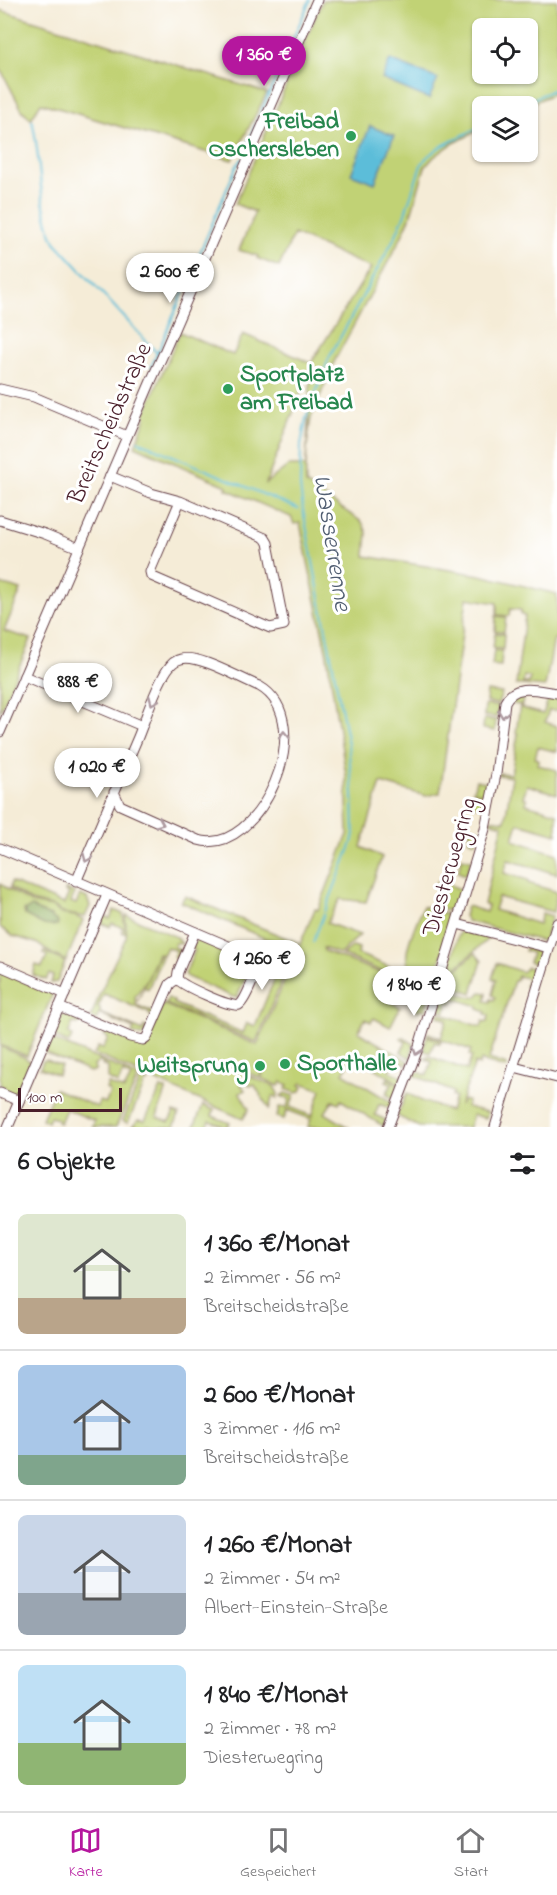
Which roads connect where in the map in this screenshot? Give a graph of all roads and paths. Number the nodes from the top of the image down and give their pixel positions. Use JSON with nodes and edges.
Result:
{"nodes":[{"id":1,"x":317,"y":0,"type":"edge"},
{"id":2,"x":0,"y":389,"type":"edge"},
{"id":3,"x":127,"y":436,"type":"junction"},
{"id":4,"x":110,"y":476,"type":"junction"},
{"id":5,"x":180,"y":501,"type":"junction"},
{"id":6,"x":0,"y":520,"type":"edge"},
{"id":7,"x":79,"y":548,"type":"junction"},
{"id":8,"x":24,"y":676,"type":"junction"},
{"id":9,"x":557,"y":693,"type":"edge"},
{"id":10,"x":142,"y":726,"type":"junction"},
{"id":11,"x":0,"y":732,"type":"edge"},
{"id":12,"x":114,"y":792,"type":"junction"},
{"id":13,"x":0,"y":848,"type":"edge"},
{"id":14,"x":76,"y":882,"type":"junction"},
{"id":15,"x":107,"y":895,"type":"junction"},
{"id":16,"x":557,"y":923,"type":"edge"},
{"id":17,"x":457,"y":924,"type":"junction"},
{"id":18,"x":195,"y":932,"type":"junction"},
{"id":19,"x":549,"y":948,"type":"junction"},
{"id":20,"x":0,"y":966,"type":"edge"},
{"id":21,"x":177,"y":979,"type":"junction"},
{"id":22,"x":64,"y":994,"type":"junction"},
{"id":23,"x":59,"y":1007,"type":"junction"},
{"id":24,"x":514,"y":1066,"type":"junction"},
{"id":25,"x":557,"y":1078,"type":"edge"},
{"id":26,"x":0,"y":1093,"type":"edge"},
{"id":27,"x":19,"y":1101,"type":"junction"},
{"id":28,"x":8,"y":1127,"type":"edge"},
{"id":29,"x":388,"y":1127,"type":"edge"},
{"id":30,"x":495,"y":1127,"type":"edge"}],
"edges":[{"from":1,"to":3,"type":"street","name":"Breitscheidstraße"},
{"from":2,"to":3,"type":"street"},
{"from":3,"to":4,"type":"street","name":"Breitscheidstraße"},
{"from":4,"to":5,"type":"street"},
{"from":4,"to":7,"type":"street","name":"Breitscheidstraße"},
{"from":5,"to":5,"type":"street"},
{"from":6,"to":7,"type":"street"},
{"from":7,"to":8,"type":"street","name":"Breitscheidstraße"},
{"from":8,"to":10,"type":"street"},
{"from":8,"to":11,"type":"street","name":"Breitscheidstraße"},
{"from":9,"to":17,"type":"street","name":"Diesterwegring","one_way":true},
{"from":10,"to":12,"type":"street"},
{"from":12,"to":10,"type":"street","one_way":true},
{"from":12,"to":14,"type":"street","one_way":true},
{"from":13,"to":14,"type":"street"},
{"from":14,"to":15,"type":"street"},
{"from":15,"to":18,"type":"street"},
{"from":15,"to":22,"type":"street"},
{"from":16,"to":19,"type":"street"},
{"from":17,"to":19,"type":"street"},
{"from":17,"to":29,"type":"street","name":"Diesterwegring","one_way":true},
{"from":18,"to":21,"type":"street"},
{"from":18,"to":21,"type":"street"},
{"from":19,"to":24,"type":"street"},
{"from":20,"to":22,"type":"street"},
{"from":21,"to":23,"type":"street"},
{"from":22,"to":23,"type":"street"},
{"from":23,"to":27,"type":"street"},
{"from":24,"to":25,"type":"street"},
{"from":24,"to":30,"type":"street"},
{"from":26,"to":27,"type":"street"},
{"from":27,"to":28,"type":"street"}]}
